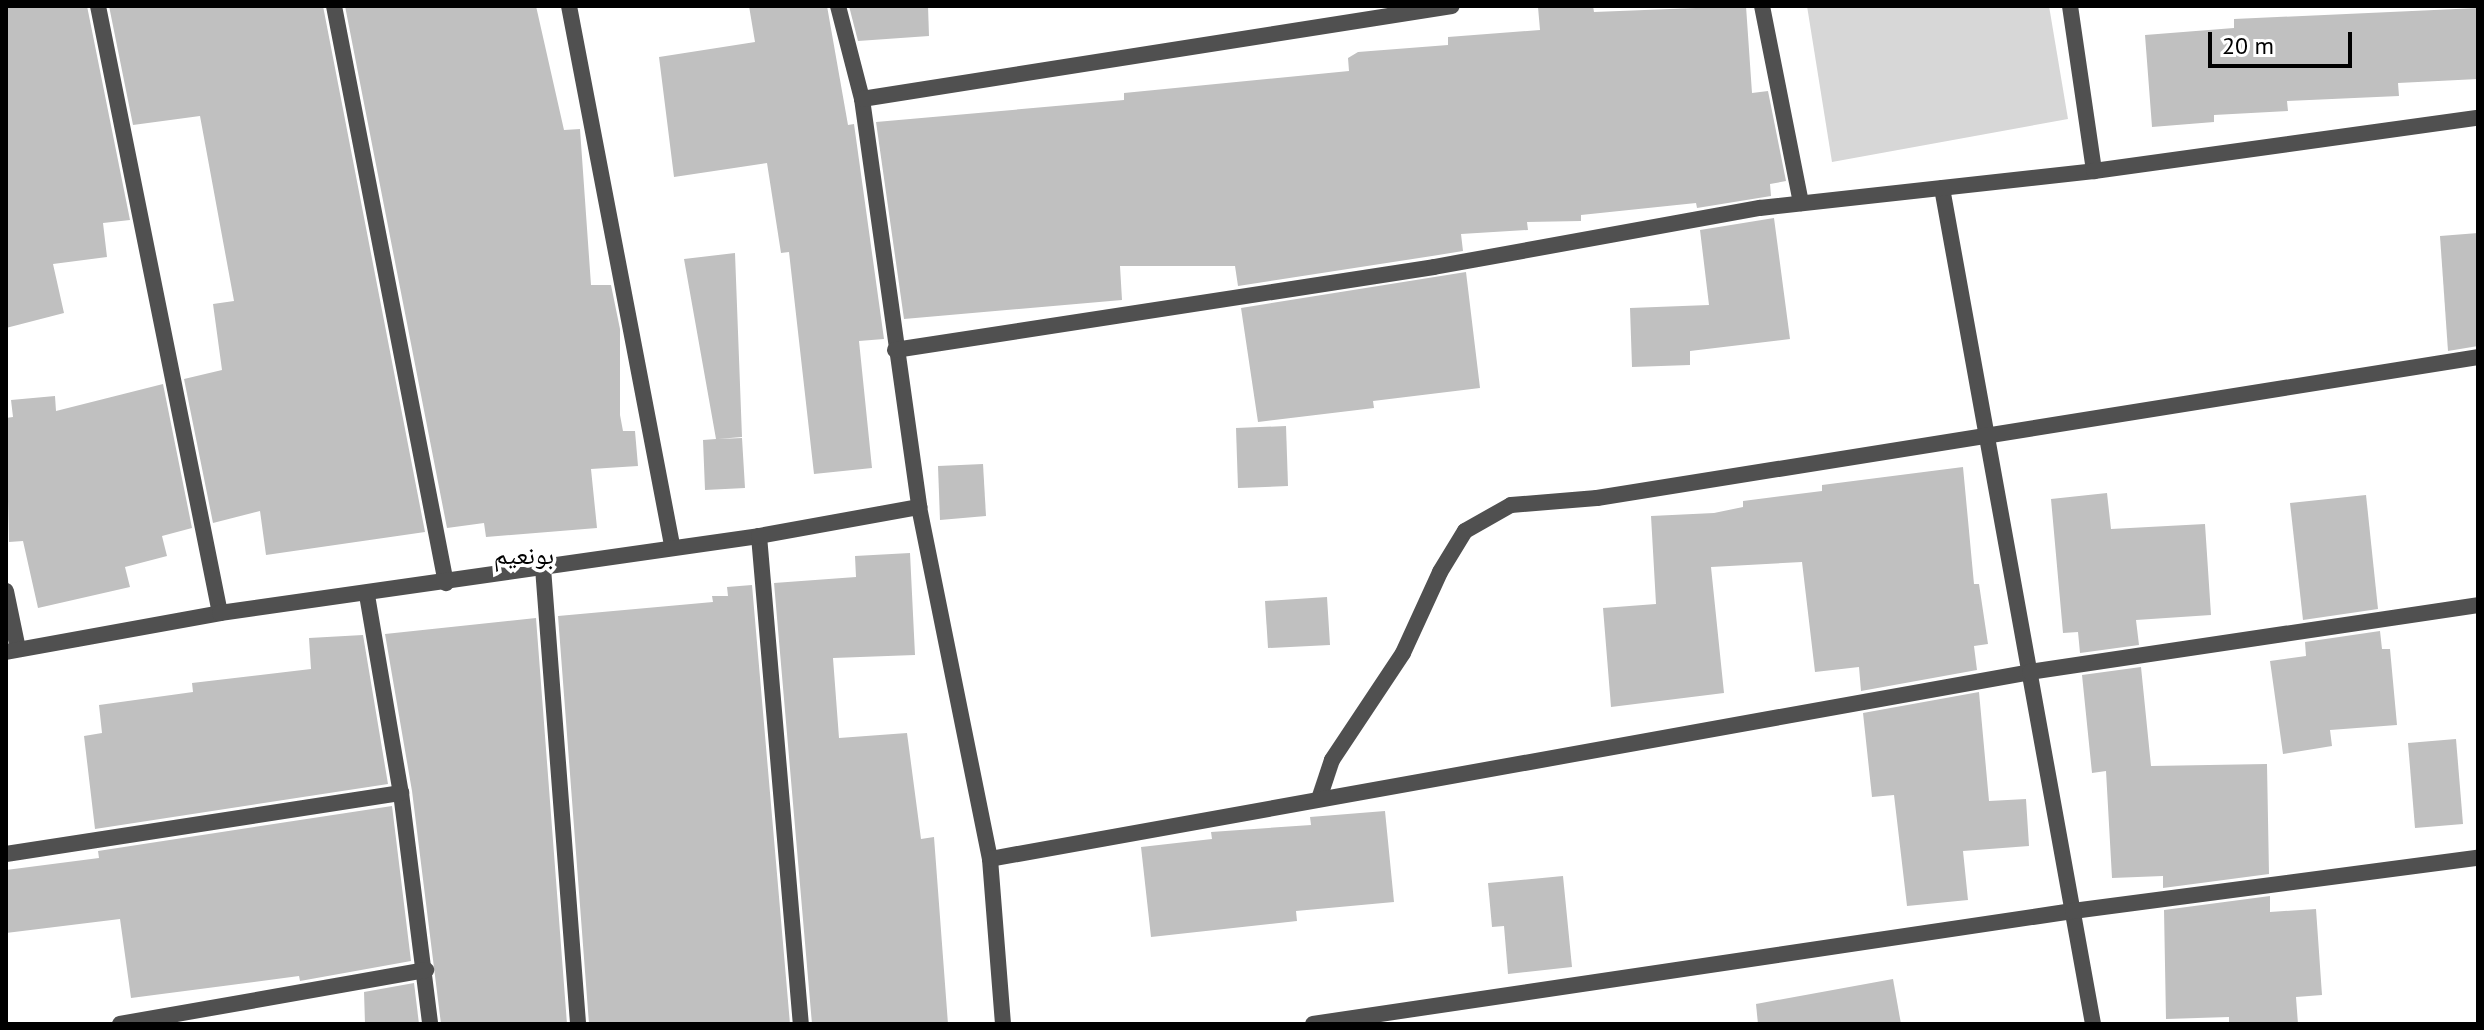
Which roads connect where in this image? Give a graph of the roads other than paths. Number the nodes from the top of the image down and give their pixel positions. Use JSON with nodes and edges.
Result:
{"nodes":[{"id":1,"x":98,"y":6,"type":"edge"},
{"id":2,"x":334,"y":6,"type":"edge"},
{"id":3,"x":569,"y":6,"type":"edge"},
{"id":4,"x":838,"y":6,"type":"edge"},
{"id":5,"x":1452,"y":6,"type":"edge"},
{"id":6,"x":1762,"y":6,"type":"edge"},
{"id":7,"x":2070,"y":6,"type":"edge"},
{"id":8,"x":862,"y":99,"type":"junction"},
{"id":9,"x":2478,"y":118,"type":"edge"},
{"id":10,"x":2094,"y":171,"type":"junction"},
{"id":11,"x":1942,"y":188,"type":"junction"},
{"id":12,"x":1801,"y":203,"type":"junction"},
{"id":13,"x":895,"y":350,"type":"junction"},
{"id":14,"x":2478,"y":357,"type":"edge"},
{"id":15,"x":1986,"y":436,"type":"junction"},
{"id":16,"x":919,"y":507,"type":"junction"},
{"id":17,"x":759,"y":536,"type":"junction"},
{"id":18,"x":672,"y":545,"type":"junction"},
{"id":19,"x":543,"y":568,"type":"junction"},
{"id":20,"x":446,"y":583,"type":"junction"},
{"id":21,"x":6,"y":591,"type":"edge"},
{"id":22,"x":367,"y":595,"type":"junction"},
{"id":23,"x":2478,"y":605,"type":"edge"},
{"id":24,"x":220,"y":613,"type":"junction"},
{"id":25,"x":12,"y":651,"type":"edge"},
{"id":26,"x":2030,"y":672,"type":"junction"},
{"id":27,"x":401,"y":793,"type":"junction"},
{"id":28,"x":1319,"y":799,"type":"junction"},
{"id":29,"x":6,"y":854,"type":"edge"},
{"id":30,"x":2478,"y":858,"type":"edge"},
{"id":31,"x":990,"y":859,"type":"junction"},
{"id":32,"x":2073,"y":911,"type":"junction"},
{"id":33,"x":426,"y":970,"type":"junction"},
{"id":34,"x":120,"y":1024,"type":"edge"},
{"id":35,"x":430,"y":1024,"type":"edge"},
{"id":36,"x":578,"y":1024,"type":"edge"},
{"id":37,"x":801,"y":1024,"type":"edge"},
{"id":38,"x":1003,"y":1024,"type":"edge"},
{"id":39,"x":1313,"y":1024,"type":"edge"},
{"id":40,"x":2093,"y":1024,"type":"edge"}],
"edges":[{"from":1,"to":24,"type":"street"},
{"from":2,"to":20,"type":"street"},
{"from":3,"to":18,"type":"street"},
{"from":4,"to":8,"type":"street"},
{"from":5,"to":8,"type":"street"},
{"from":6,"to":12,"type":"street"},
{"from":7,"to":10,"type":"street"},
{"from":8,"to":13,"type":"street"},
{"from":9,"to":10,"type":"street"},
{"from":10,"to":11,"type":"street"},
{"from":11,"to":12,"type":"street"},
{"from":11,"to":15,"type":"street"},
{"from":12,"to":13,"type":"street"},
{"from":13,"to":16,"type":"street"},
{"from":14,"to":15,"type":"street"},
{"from":15,"to":26,"type":"street"},
{"from":15,"to":28,"type":"street"},
{"from":16,"to":17,"type":"street"},
{"from":16,"to":31,"type":"street"},
{"from":17,"to":18,"type":"street"},
{"from":17,"to":37,"type":"street"},
{"from":18,"to":19,"type":"street"},
{"from":19,"to":20,"type":"street"},
{"from":19,"to":36,"type":"street"},
{"from":20,"to":22,"type":"street"},
{"from":21,"to":25,"type":"street"},
{"from":22,"to":24,"type":"street"},
{"from":22,"to":27,"type":"street"},
{"from":23,"to":26,"type":"street"},
{"from":24,"to":25,"type":"street"},
{"from":26,"to":28,"type":"street"},
{"from":26,"to":32,"type":"street"},
{"from":27,"to":29,"type":"street"},
{"from":27,"to":33,"type":"street"},
{"from":28,"to":31,"type":"street"},
{"from":30,"to":32,"type":"street"},
{"from":31,"to":38,"type":"street"},
{"from":32,"to":39,"type":"street"},
{"from":32,"to":40,"type":"street"},
{"from":33,"to":34,"type":"street"},
{"from":33,"to":35,"type":"street"}]}
